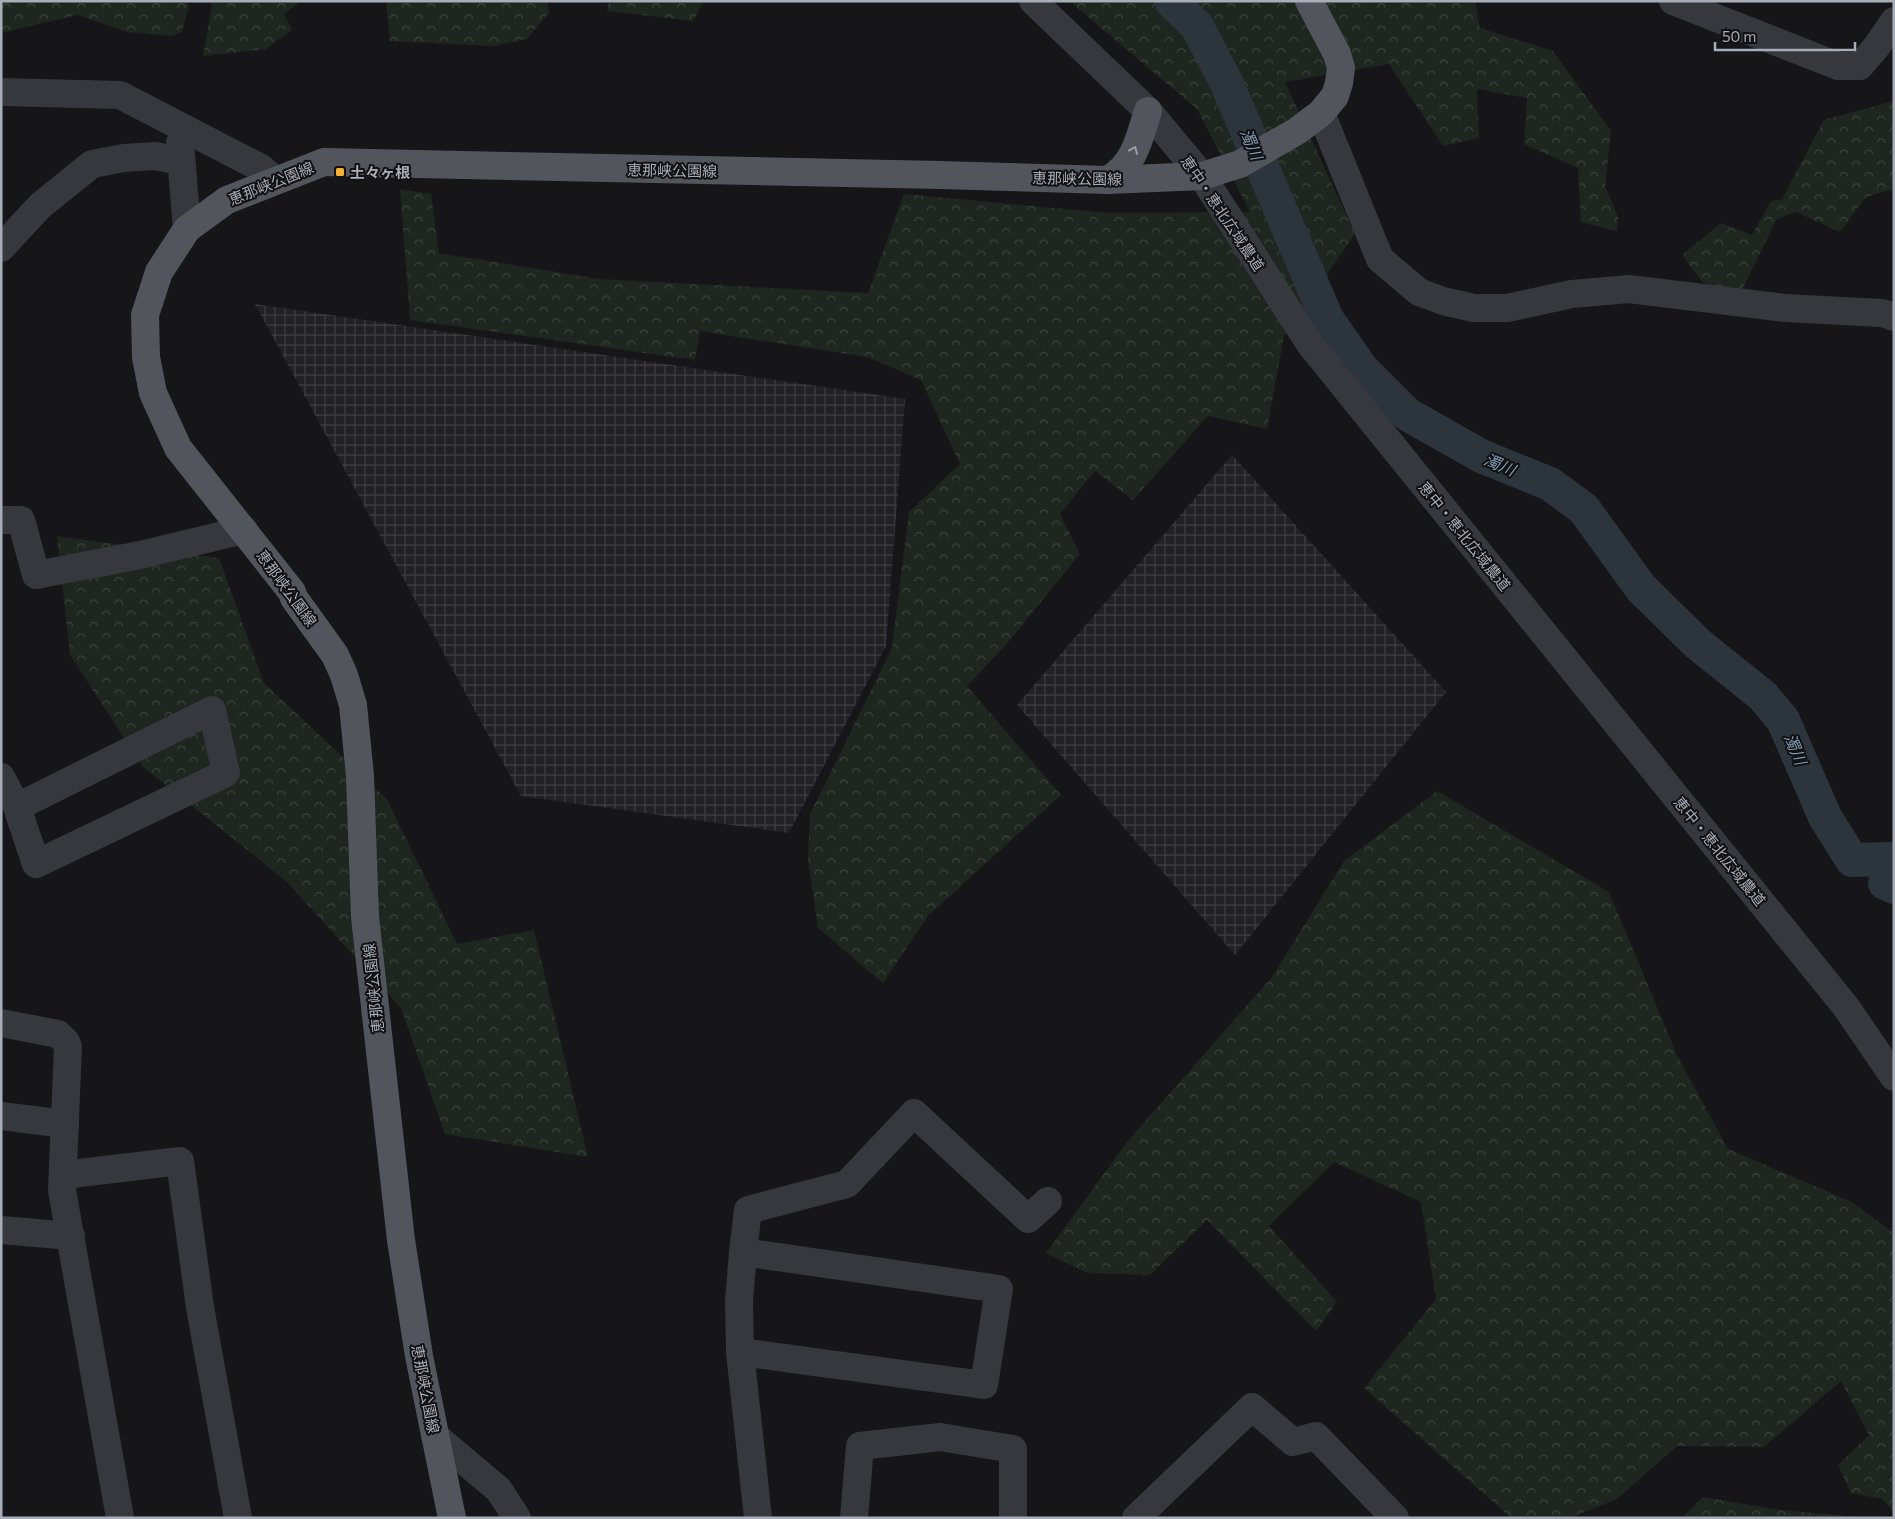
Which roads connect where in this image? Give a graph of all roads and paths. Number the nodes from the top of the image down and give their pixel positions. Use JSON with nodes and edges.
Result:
{"nodes":[{"id":1,"x":1033,"y":1,"type":"edge"},
{"id":2,"x":1309,"y":1,"type":"edge"},
{"id":3,"x":1673,"y":1,"type":"edge"},
{"id":4,"x":1894,"y":21,"type":"edge"},
{"id":5,"x":1,"y":92,"type":"edge"},
{"id":6,"x":1148,"y":111,"type":"junction"},
{"id":7,"x":1321,"y":113,"type":"junction"},
{"id":8,"x":179,"y":126,"type":"junction"},
{"id":9,"x":180,"y":161,"type":"junction"},
{"id":10,"x":1202,"y":176,"type":"junction"},
{"id":11,"x":275,"y":180,"type":"junction"},
{"id":12,"x":1108,"y":180,"type":"junction"},
{"id":13,"x":187,"y":229,"type":"junction"},
{"id":14,"x":1,"y":248,"type":"edge"},
{"id":15,"x":1894,"y":317,"type":"edge"},
{"id":16,"x":1,"y":520,"type":"edge"},
{"id":17,"x":244,"y":530,"type":"junction"},
{"id":18,"x":1,"y":777,"type":"edge"},
{"id":19,"x":17,"y":808,"type":"junction"},
{"id":20,"x":1,"y":1023,"type":"edge"},
{"id":21,"x":1894,"y":1077,"type":"edge"},
{"id":22,"x":1,"y":1116,"type":"edge"},
{"id":23,"x":65,"y":1124,"type":"junction"},
{"id":24,"x":63,"y":1175,"type":"junction"},
{"id":25,"x":1048,"y":1201,"type":"dead end"},
{"id":26,"x":1,"y":1230,"type":"edge"},
{"id":27,"x":70,"y":1236,"type":"junction"},
{"id":28,"x":743,"y":1252,"type":"junction"},
{"id":29,"x":740,"y":1352,"type":"junction"},
{"id":30,"x":435,"y":1436,"type":"junction"},
{"id":31,"x":120,"y":1518,"type":"edge"},
{"id":32,"x":238,"y":1518,"type":"edge"},
{"id":33,"x":452,"y":1518,"type":"edge"},
{"id":34,"x":517,"y":1518,"type":"edge"},
{"id":35,"x":758,"y":1518,"type":"edge"},
{"id":36,"x":854,"y":1518,"type":"edge"},
{"id":37,"x":1013,"y":1518,"type":"edge"},
{"id":38,"x":1136,"y":1518,"type":"edge"},
{"id":39,"x":1395,"y":1518,"type":"edge"}],
"edges":[{"from":1,"to":6,"type":"street","name":"恵中・恵北広域農道"},
{"from":2,"to":7,"type":"main road","name":"恵那峡公園線"},
{"from":3,"to":4,"type":"street"},
{"from":5,"to":8,"type":"street"},
{"from":6,"to":10,"type":"street","name":"恵中・恵北広域農道"},
{"from":12,"to":6,"type":"main road","one_way":true},
{"from":7,"to":10,"type":"main road","name":"恵那峡公園線"},
{"from":7,"to":15,"type":"street"},
{"from":8,"to":9,"type":"street"},
{"from":8,"to":11,"type":"street"},
{"from":9,"to":13,"type":"street"},
{"from":9,"to":14,"type":"street"},
{"from":10,"to":12,"type":"main road","name":"恵那峡公園線"},
{"from":10,"to":21,"type":"street","name":"恵中・恵北広域農道"},
{"from":11,"to":12,"type":"main road","name":"恵那峡公園線"},
{"from":11,"to":13,"type":"main road","name":"恵那峡公園線"},
{"from":13,"to":17,"type":"main road","name":"恵那峡公園線"},
{"from":16,"to":17,"type":"street"},
{"from":17,"to":30,"type":"main road","name":"恵那峡公園線"},
{"from":18,"to":19,"type":"street"},
{"from":19,"to":19,"type":"street"},
{"from":20,"to":23,"type":"street"},
{"from":22,"to":23,"type":"street"},
{"from":23,"to":24,"type":"street"},
{"from":24,"to":27,"type":"street"},
{"from":24,"to":32,"type":"street"},
{"from":25,"to":28,"type":"street"},
{"from":26,"to":27,"type":"street"},
{"from":27,"to":31,"type":"street"},
{"from":28,"to":29,"type":"street"},
{"from":28,"to":29,"type":"street"},
{"from":29,"to":35,"type":"street"},
{"from":30,"to":33,"type":"main road","name":"恵那峡公園線"},
{"from":30,"to":34,"type":"street"},
{"from":36,"to":37,"type":"street"},
{"from":38,"to":39,"type":"street"}]}
